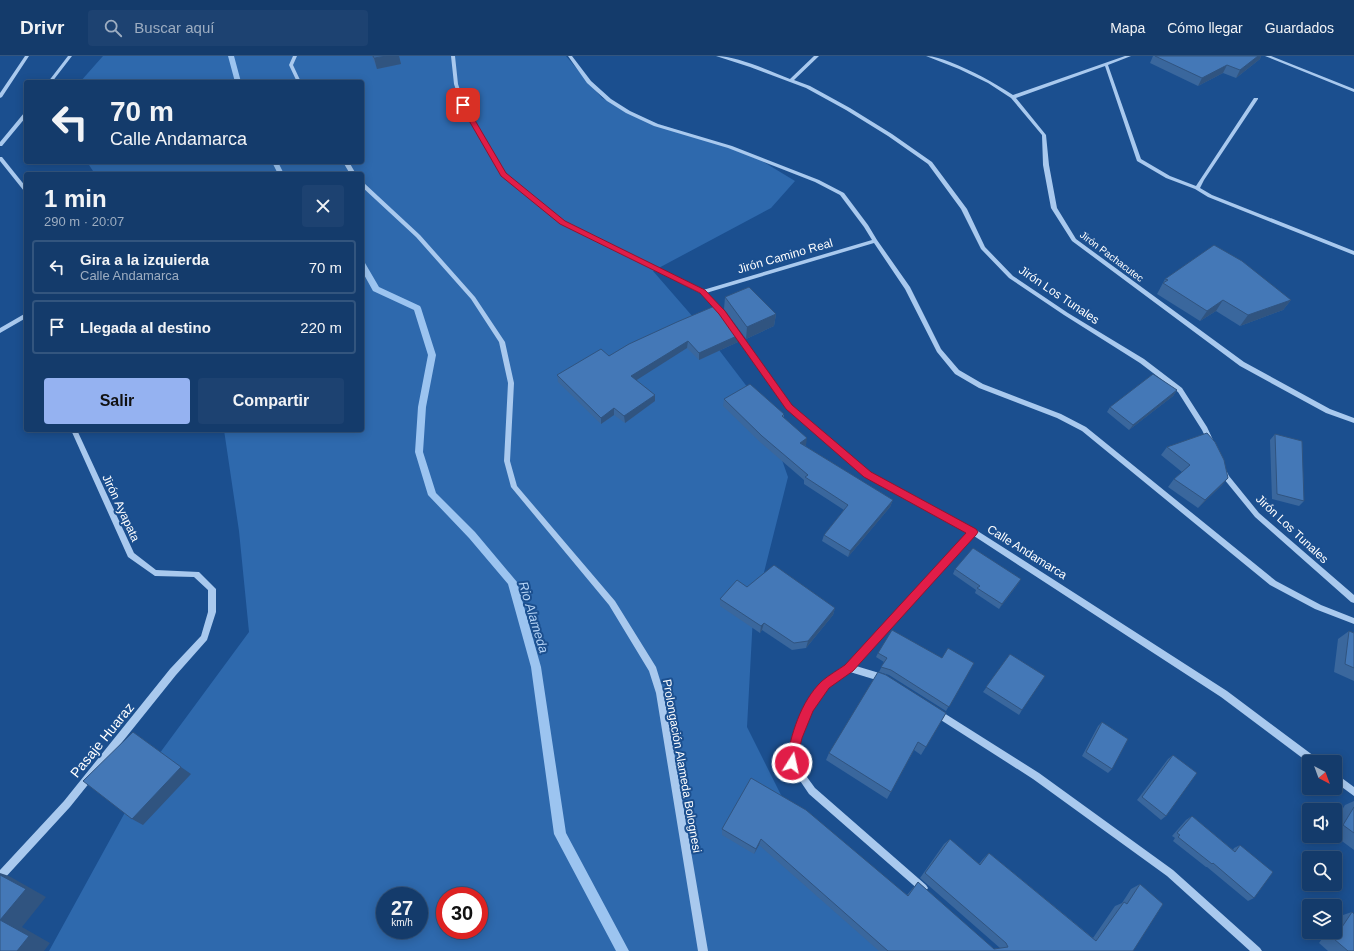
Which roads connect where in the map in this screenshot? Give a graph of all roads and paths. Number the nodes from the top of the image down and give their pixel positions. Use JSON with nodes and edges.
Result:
{"nodes":[{"id":1,"x":27,"y":56,"type":"edge"},
{"id":2,"x":70,"y":56,"type":"edge"},
{"id":3,"x":295,"y":56,"type":"edge"},
{"id":4,"x":453,"y":56,"type":"edge"},
{"id":5,"x":570,"y":56,"type":"edge"},
{"id":6,"x":718,"y":56,"type":"edge"},
{"id":7,"x":817,"y":56,"type":"edge"},
{"id":8,"x":928,"y":56,"type":"edge"},
{"id":9,"x":1129,"y":56,"type":"edge"},
{"id":10,"x":1267,"y":56,"type":"edge"},
{"id":11,"x":1106,"y":64,"type":"junction"},
{"id":12,"x":52,"y":80,"type":"edge"},
{"id":13,"x":298,"y":80,"type":"edge"},
{"id":14,"x":790,"y":81,"type":"junction"},
{"id":15,"x":1354,"y":90,"type":"edge"},
{"id":16,"x":1014,"y":97,"type":"junction"},
{"id":17,"x":0,"y":98,"type":"edge"},
{"id":18,"x":1256,"y":99,"type":"dead end"},
{"id":19,"x":24,"y":116,"type":"edge"},
{"id":20,"x":0,"y":145,"type":"edge"},
{"id":21,"x":0,"y":158,"type":"edge"},
{"id":22,"x":364,"y":186,"type":"edge"},
{"id":23,"x":24,"y":188,"type":"edge"},
{"id":24,"x":1197,"y":188,"type":"junction"},
{"id":25,"x":875,"y":241,"type":"junction"},
{"id":26,"x":1354,"y":253,"type":"edge"},
{"id":27,"x":702,"y":292,"type":"junction"},
{"id":28,"x":24,"y":316,"type":"edge"},
{"id":29,"x":726,"y":319,"type":"edge"},
{"id":30,"x":731,"y":325,"type":"edge"},
{"id":31,"x":0,"y":331,"type":"edge"},
{"id":32,"x":1354,"y":420,"type":"edge"},
{"id":33,"x":75,"y":432,"type":"edge"},
{"id":34,"x":1211,"y":443,"type":"edge"},
{"id":35,"x":1220,"y":464,"type":"edge"},
{"id":36,"x":973,"y":532,"type":"junction"},
{"id":37,"x":1354,"y":600,"type":"edge"},
{"id":38,"x":212,"y":612,"type":"joint"},
{"id":39,"x":1354,"y":621,"type":"edge"},
{"id":40,"x":849,"y":668,"type":"junction"},
{"id":41,"x":892,"y":683,"type":"edge"},
{"id":42,"x":931,"y":709,"type":"edge"},
{"id":43,"x":1306,"y":755,"type":"edge"},
{"id":44,"x":1342,"y":783,"type":"edge"},
{"id":45,"x":1354,"y":792,"type":"edge"},
{"id":46,"x":0,"y":877,"type":"edge"},
{"id":47,"x":930,"y":894,"type":"edge"},
{"id":48,"x":703,"y":951,"type":"edge"},
{"id":49,"x":1258,"y":951,"type":"edge"}],
"edges":[{"from":1,"to":17,"type":"street"},
{"from":2,"to":12,"type":"street"},
{"from":3,"to":13,"type":"street"},
{"from":4,"to":27,"type":"street"},
{"from":5,"to":25,"type":"street"},
{"from":6,"to":14,"type":"street","name":"Jirón Los Tunales"},
{"from":7,"to":14,"type":"street"},
{"from":8,"to":16,"type":"street","name":"Jirón Pachacutec"},
{"from":9,"to":11,"type":"street"},
{"from":10,"to":15,"type":"street"},
{"from":11,"to":16,"type":"street"},
{"from":11,"to":24,"type":"street"},
{"from":14,"to":34,"type":"street","name":"Jirón Los Tunales"},
{"from":16,"to":32,"type":"street","name":"Jirón Pachacutec"},
{"from":18,"to":24,"type":"street"},
{"from":19,"to":20,"type":"street"},
{"from":21,"to":23,"type":"street"},
{"from":22,"to":48,"type":"street","name":"Prolongación Alameda Bolognesi"},
{"from":24,"to":26,"type":"street"},
{"from":25,"to":27,"type":"street","name":"Jirón Camino Real"},
{"from":25,"to":39,"type":"street"},
{"from":27,"to":29,"type":"street"},
{"from":28,"to":31,"type":"street"},
{"from":30,"to":36,"type":"street","name":"Calle Andamarca"},
{"from":33,"to":38,"type":"street","name":"Jirón Ayapata"},
{"from":35,"to":37,"type":"street","name":"Jirón Los Tunales"},
{"from":36,"to":40,"type":"street"},
{"from":36,"to":43,"type":"street","name":"Calle Andamarca"},
{"from":38,"to":46,"type":"street","name":"Pasaje Huaraz"},
{"from":40,"to":41,"type":"street"},
{"from":40,"to":47,"type":"street"},
{"from":42,"to":49,"type":"street"},
{"from":44,"to":45,"type":"street"}]}
